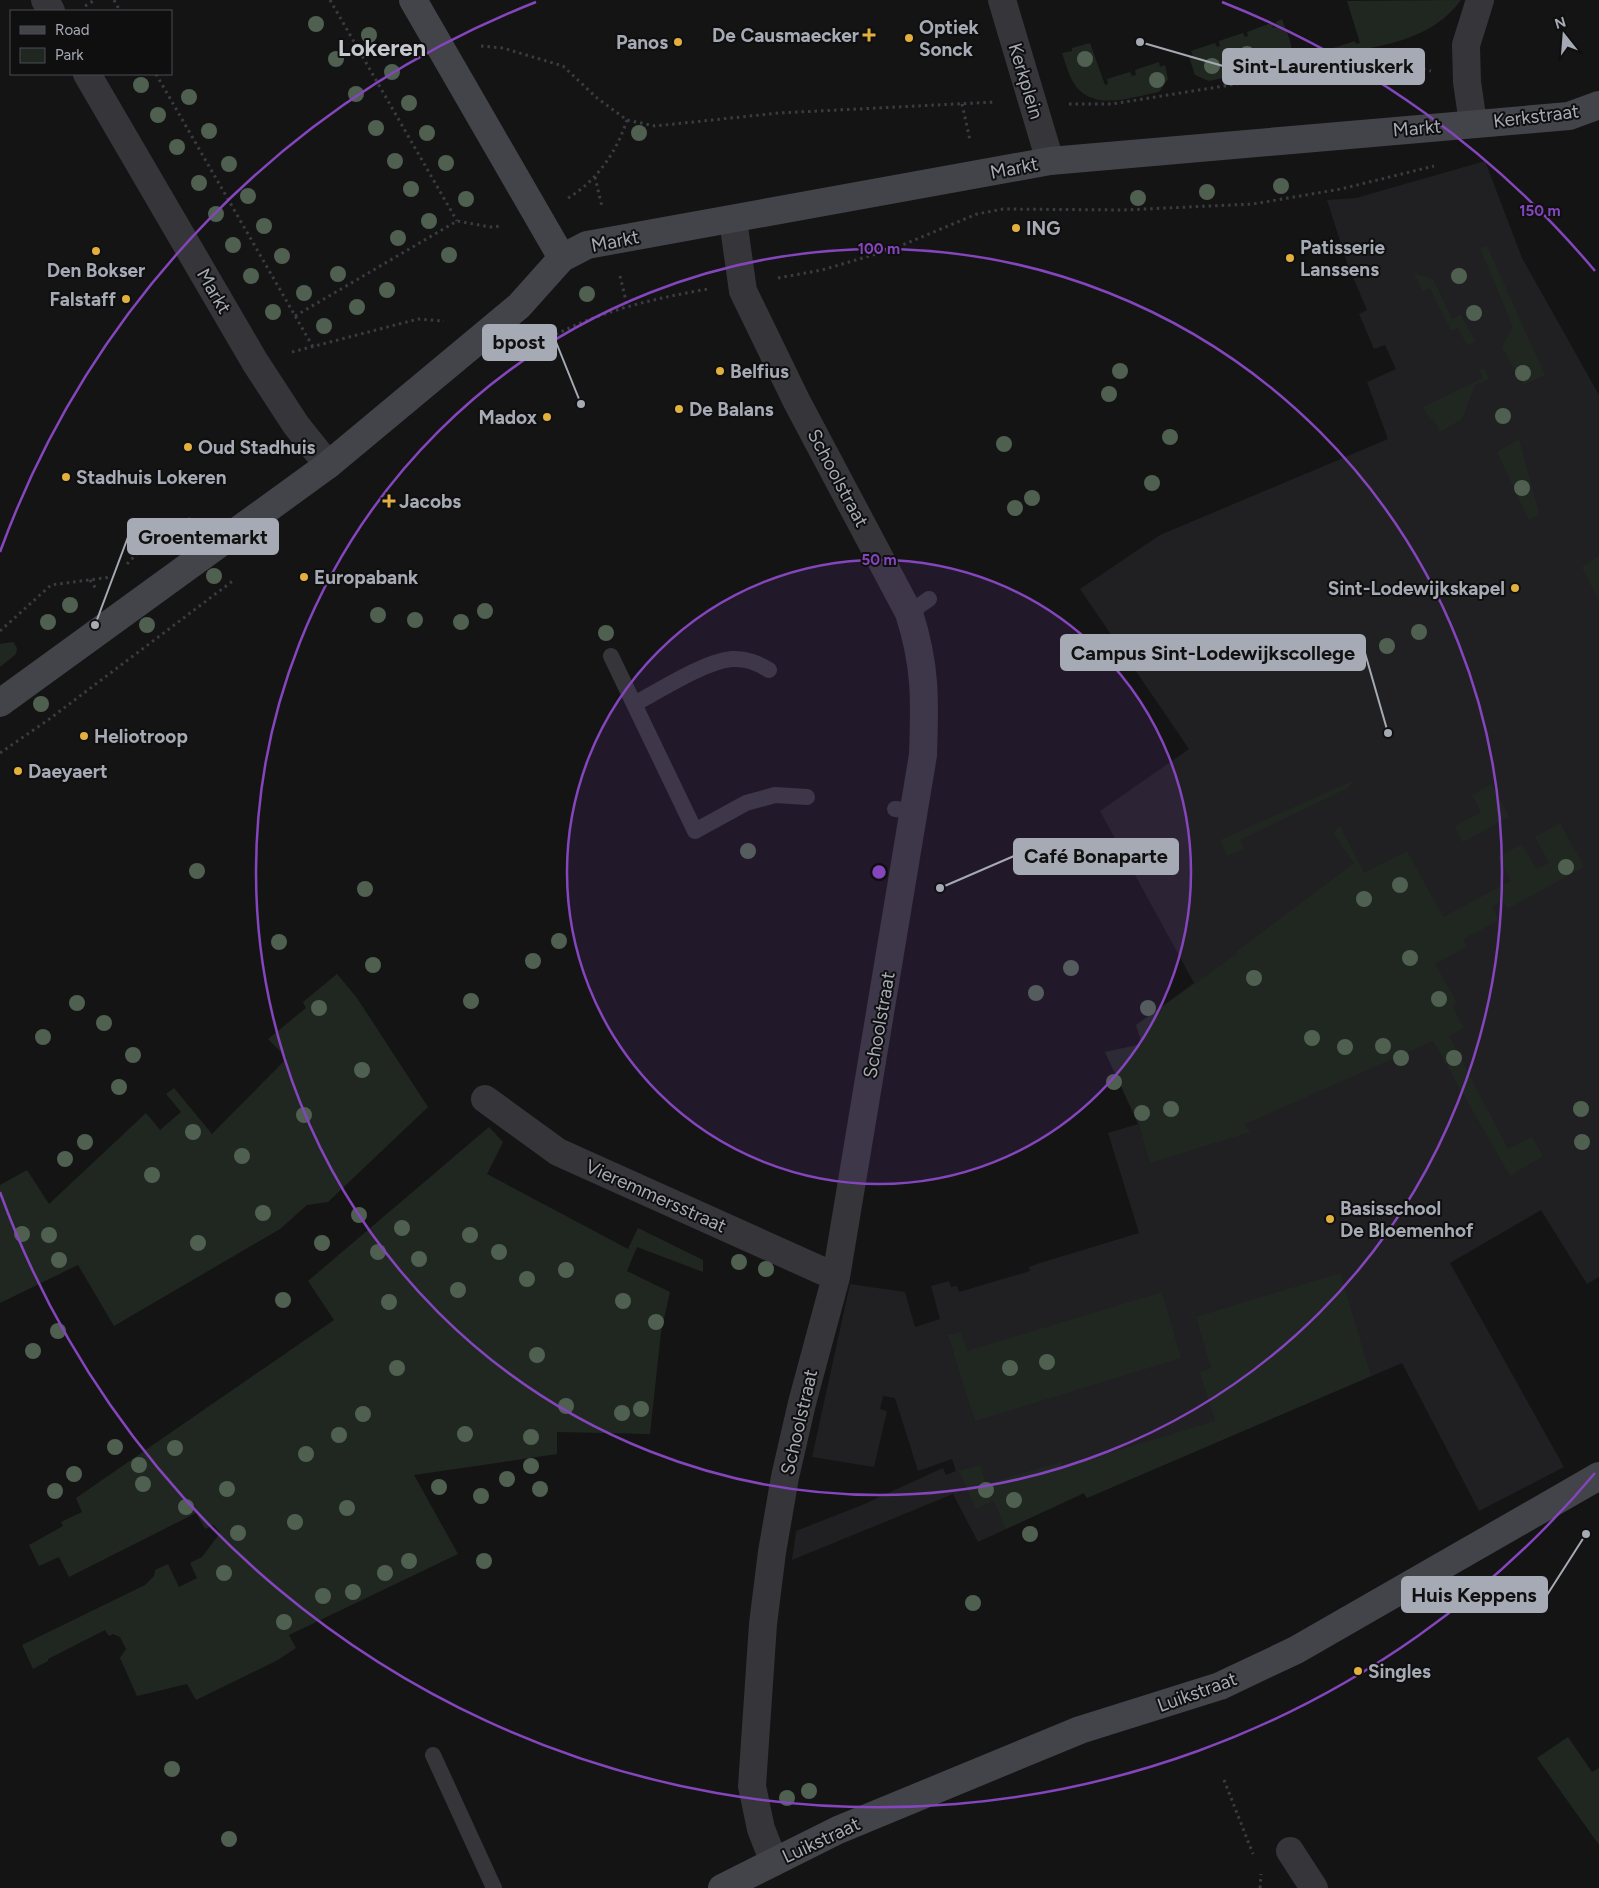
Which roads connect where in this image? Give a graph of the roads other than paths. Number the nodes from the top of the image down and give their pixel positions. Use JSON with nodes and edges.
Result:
{"nodes":[{"id":1,"x":413,"y":0,"type":"edge"},
{"id":2,"x":1002,"y":0,"type":"edge"},
{"id":3,"x":1480,"y":0,"type":"edge"},
{"id":4,"x":88,"y":75,"type":"edge"},
{"id":5,"x":1599,"y":105,"type":"edge"},
{"id":6,"x":1473,"y":124,"type":"junction"},
{"id":7,"x":1050,"y":161,"type":"junction"},
{"id":8,"x":733,"y":220,"type":"junction"},
{"id":9,"x":562,"y":258,"type":"junction"},
{"id":10,"x":328,"y":465,"type":"junction"},
{"id":11,"x":611,"y":656,"type":"dead end"},
{"id":12,"x":768,"y":670,"type":"dead end"},
{"id":13,"x":0,"y":703,"type":"edge"},
{"id":14,"x":634,"y":704,"type":"junction"},
{"id":15,"x":808,"y":797,"type":"dead end"},
{"id":16,"x":485,"y":1099,"type":"dead end"},
{"id":17,"x":836,"y":1277,"type":"junction"},
{"id":18,"x":1599,"y":1476,"type":"edge"},
{"id":19,"x":433,"y":1756,"type":"dead end"},
{"id":20,"x":1290,"y":1851,"type":"dead end"},
{"id":21,"x":774,"y":1862,"type":"junction"},
{"id":22,"x":494,"y":1888,"type":"edge"},
{"id":23,"x":722,"y":1888,"type":"edge"},
{"id":24,"x":1314,"y":1888,"type":"edge"}],
"edges":[{"from":1,"to":9,"type":"street"},
{"from":2,"to":7,"type":"street","name":"Kerkplein"},
{"from":3,"to":6,"type":"street"},
{"from":4,"to":10,"type":"street","name":"Markt"},
{"from":5,"to":6,"type":"street","name":"Kerkstraat"},
{"from":6,"to":7,"type":"street","name":"Markt"},
{"from":7,"to":8,"type":"street","name":"Markt"},
{"from":8,"to":9,"type":"street","name":"Markt"},
{"from":8,"to":17,"type":"street","name":"Schoolstraat"},
{"from":9,"to":10,"type":"street","name":"Markt"},
{"from":10,"to":13,"type":"street"},
{"from":11,"to":14,"type":"lane"},
{"from":12,"to":14,"type":"lane"},
{"from":14,"to":15,"type":"lane"},
{"from":16,"to":17,"type":"street","name":"Vieremmersstraat"},
{"from":17,"to":21,"type":"street","name":"Schoolstraat"},
{"from":18,"to":21,"type":"street","name":"Luikstraat"},
{"from":19,"to":22,"type":"lane"},
{"from":20,"to":24,"type":"street"},
{"from":21,"to":23,"type":"street","name":"Luikstraat"}]}
